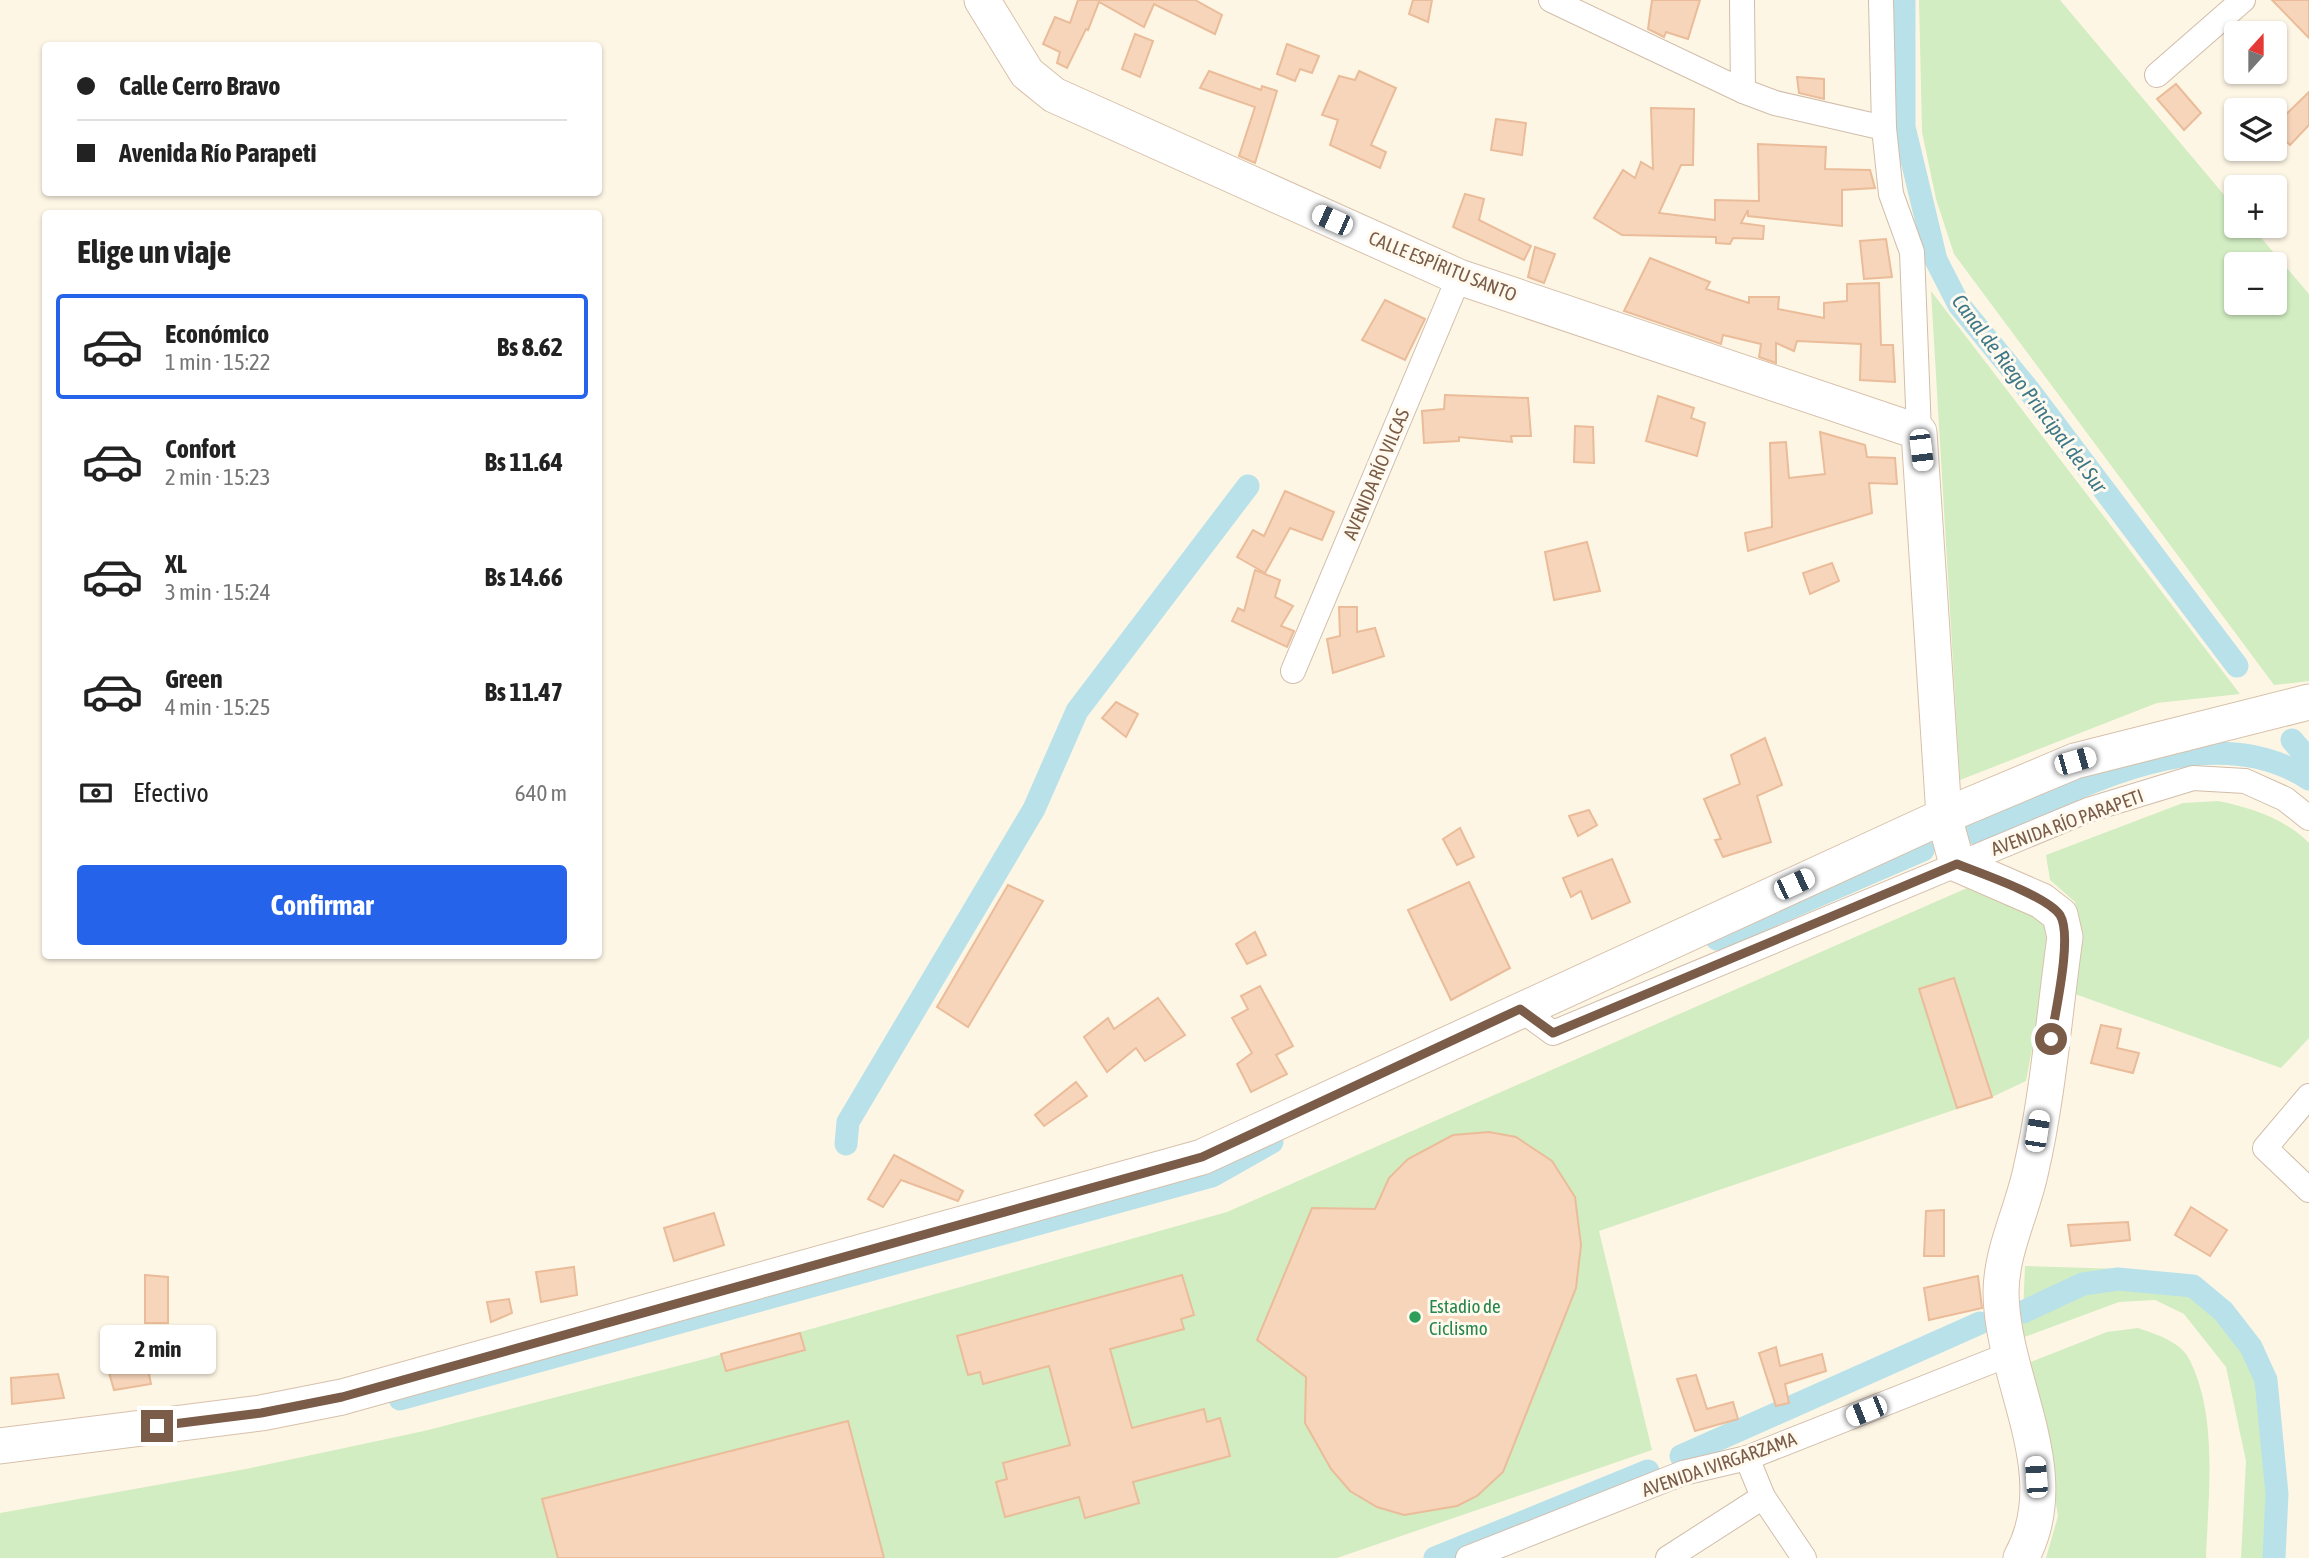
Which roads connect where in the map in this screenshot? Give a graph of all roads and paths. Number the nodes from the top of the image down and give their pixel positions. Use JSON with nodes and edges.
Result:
{"nodes":[{"id":1,"x":982,"y":0,"type":"edge"},
{"id":2,"x":1551,"y":0,"type":"edge"},
{"id":3,"x":1742,"y":0,"type":"edge"},
{"id":4,"x":1881,"y":0,"type":"edge"},
{"id":5,"x":2243,"y":0,"type":"edge"},
{"id":6,"x":2157,"y":75,"type":"dead end"},
{"id":7,"x":1743,"y":91,"type":"junction"},
{"id":8,"x":1884,"y":128,"type":"junction"},
{"id":9,"x":1459,"y":277,"type":"junction"},
{"id":10,"x":1919,"y":432,"type":"junction"},
{"id":11,"x":1293,"y":671,"type":"dead end"},
{"id":12,"x":2309,"y":702,"type":"edge"},
{"id":13,"x":1944,"y":816,"type":"junction"},
{"id":14,"x":2309,"y":818,"type":"edge"},
{"id":15,"x":1957,"y":864,"type":"junction"},
{"id":16,"x":1520,"y":1009,"type":"junction"},
{"id":17,"x":2309,"y":1096,"type":"edge"},
{"id":18,"x":2309,"y":1190,"type":"edge"},
{"id":19,"x":2010,"y":1354,"type":"junction"},
{"id":20,"x":0,"y":1446,"type":"edge"},
{"id":21,"x":1747,"y":1458,"type":"junction"},
{"id":22,"x":1763,"y":1497,"type":"junction"},
{"id":23,"x":1468,"y":1558,"type":"edge"},
{"id":24,"x":1668,"y":1558,"type":"edge"},
{"id":25,"x":1804,"y":1558,"type":"edge"},
{"id":26,"x":2021,"y":1558,"type":"edge"}],
"edges":[{"from":1,"to":9,"type":"street","name":"CALLE ESPÍRITU SANTO"},
{"from":2,"to":7,"type":"street"},
{"from":3,"to":7,"type":"street"},
{"from":4,"to":8,"type":"street"},
{"from":5,"to":6,"type":"street"},
{"from":7,"to":8,"type":"street"},
{"from":8,"to":10,"type":"street"},
{"from":9,"to":10,"type":"street","name":"CALLE ESPÍRITU SANTO"},
{"from":9,"to":11,"type":"street","name":"AVENIDA RÍO VILCAS"},
{"from":10,"to":13,"type":"street"},
{"from":12,"to":13,"type":"street"},
{"from":13,"to":15,"type":"street"},
{"from":13,"to":16,"type":"street"},
{"from":14,"to":15,"type":"street","name":"AVENIDA RÍO PARAPETI"},
{"from":15,"to":16,"type":"street","name":"AVENIDA RÍO PARAPETI"},
{"from":15,"to":19,"type":"street"},
{"from":16,"to":20,"type":"street"},
{"from":17,"to":18,"type":"street"},
{"from":19,"to":21,"type":"street","name":"AVENIDA IVIRGARZAMA"},
{"from":19,"to":26,"type":"street"},
{"from":21,"to":22,"type":"street"},
{"from":21,"to":23,"type":"street","name":"AVENIDA IVIRGARZAMA"},
{"from":22,"to":24,"type":"street"},
{"from":22,"to":25,"type":"street"}]}
